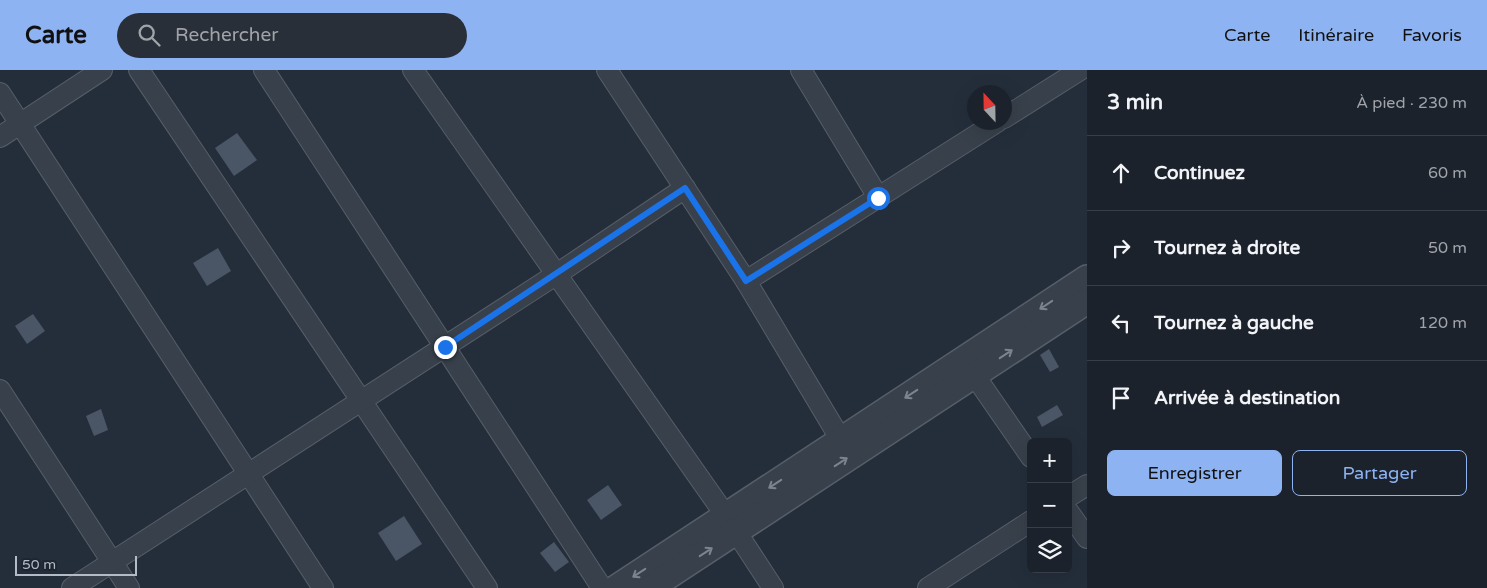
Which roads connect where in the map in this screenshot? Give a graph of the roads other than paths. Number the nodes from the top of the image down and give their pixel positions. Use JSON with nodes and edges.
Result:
{"nodes":[{"id":1,"x":102,"y":70,"type":"edge"},
{"id":2,"x":139,"y":70,"type":"edge"},
{"id":3,"x":264,"y":70,"type":"edge"},
{"id":4,"x":607,"y":70,"type":"edge"},
{"id":5,"x":801,"y":70,"type":"edge"},
{"id":6,"x":1080,"y":70,"type":"edge"},
{"id":7,"x":418,"y":72,"type":"edge"},
{"id":8,"x":0,"y":93,"type":"edge"},
{"id":9,"x":1012,"y":113,"type":"edge"},
{"id":10,"x":20,"y":124,"type":"junction"},
{"id":11,"x":984,"y":130,"type":"edge"},
{"id":12,"x":0,"y":137,"type":"edge"},
{"id":13,"x":685,"y":188,"type":"junction"},
{"id":14,"x":878,"y":198,"type":"junction"},
{"id":15,"x":557,"y":274,"type":"junction"},
{"id":16,"x":1087,"y":278,"type":"edge"},
{"id":17,"x":746,"y":281,"type":"junction"},
{"id":18,"x":1087,"y":301,"type":"edge"},
{"id":19,"x":445,"y":347,"type":"junction"},
{"id":20,"x":969,"y":367,"type":"junction"},
{"id":21,"x":0,"y":390,"type":"edge"},
{"id":22,"x":361,"y":400,"type":"junction"},
{"id":23,"x":841,"y":440,"type":"junction"},
{"id":24,"x":1027,"y":451,"type":"edge"},
{"id":25,"x":248,"y":473,"type":"junction"},
{"id":26,"x":1087,"y":485,"type":"edge"},
{"id":27,"x":1072,"y":494,"type":"edge"},
{"id":28,"x":1072,"y":517,"type":"edge"},
{"id":29,"x":731,"y":524,"type":"junction"},
{"id":30,"x":1027,"y":524,"type":"edge"},
{"id":31,"x":1087,"y":538,"type":"edge"},
{"id":32,"x":112,"y":562,"type":"junction"},
{"id":33,"x":953,"y":581,"type":"edge"},
{"id":34,"x":72,"y":588,"type":"edge"},
{"id":35,"x":129,"y":588,"type":"edge"},
{"id":36,"x":323,"y":588,"type":"edge"},
{"id":37,"x":487,"y":588,"type":"edge"},
{"id":38,"x":602,"y":588,"type":"edge"},
{"id":39,"x":616,"y":588,"type":"edge"},
{"id":40,"x":650,"y":588,"type":"edge"},
{"id":41,"x":773,"y":588,"type":"edge"},
{"id":42,"x":928,"y":588,"type":"edge"}],
"edges":[{"from":1,"to":10,"type":"street"},
{"from":2,"to":22,"type":"street"},
{"from":3,"to":19,"type":"street"},
{"from":4,"to":13,"type":"street"},
{"from":5,"to":14,"type":"street"},
{"from":6,"to":9,"type":"street"},
{"from":7,"to":15,"type":"street"},
{"from":8,"to":10,"type":"street"},
{"from":10,"to":12,"type":"street"},
{"from":10,"to":25,"type":"street"},
{"from":11,"to":14,"type":"street"},
{"from":13,"to":15,"type":"street"},
{"from":13,"to":17,"type":"street"},
{"from":14,"to":17,"type":"street"},
{"from":15,"to":19,"type":"street"},
{"from":15,"to":29,"type":"street"},
{"from":16,"to":20,"type":"street","one_way":true},
{"from":17,"to":23,"type":"street"},
{"from":20,"to":18,"type":"street","one_way":true},
{"from":19,"to":22,"type":"street"},
{"from":19,"to":38,"type":"street"},
{"from":20,"to":23,"type":"street","one_way":true},
{"from":20,"to":24,"type":"street"},
{"from":29,"to":20,"type":"street","one_way":true},
{"from":21,"to":32,"type":"street"},
{"from":22,"to":25,"type":"street"},
{"from":22,"to":37,"type":"street"},
{"from":23,"to":29,"type":"street","one_way":true},
{"from":25,"to":32,"type":"street"},
{"from":25,"to":36,"type":"street"},
{"from":26,"to":27,"type":"street"},
{"from":28,"to":31,"type":"street"},
{"from":29,"to":39,"type":"street","one_way":true},
{"from":40,"to":29,"type":"street","one_way":true},
{"from":29,"to":41,"type":"street"},
{"from":30,"to":33,"type":"street"},
{"from":32,"to":34,"type":"street"},
{"from":32,"to":35,"type":"street"},
{"from":33,"to":42,"type":"street"}]}
